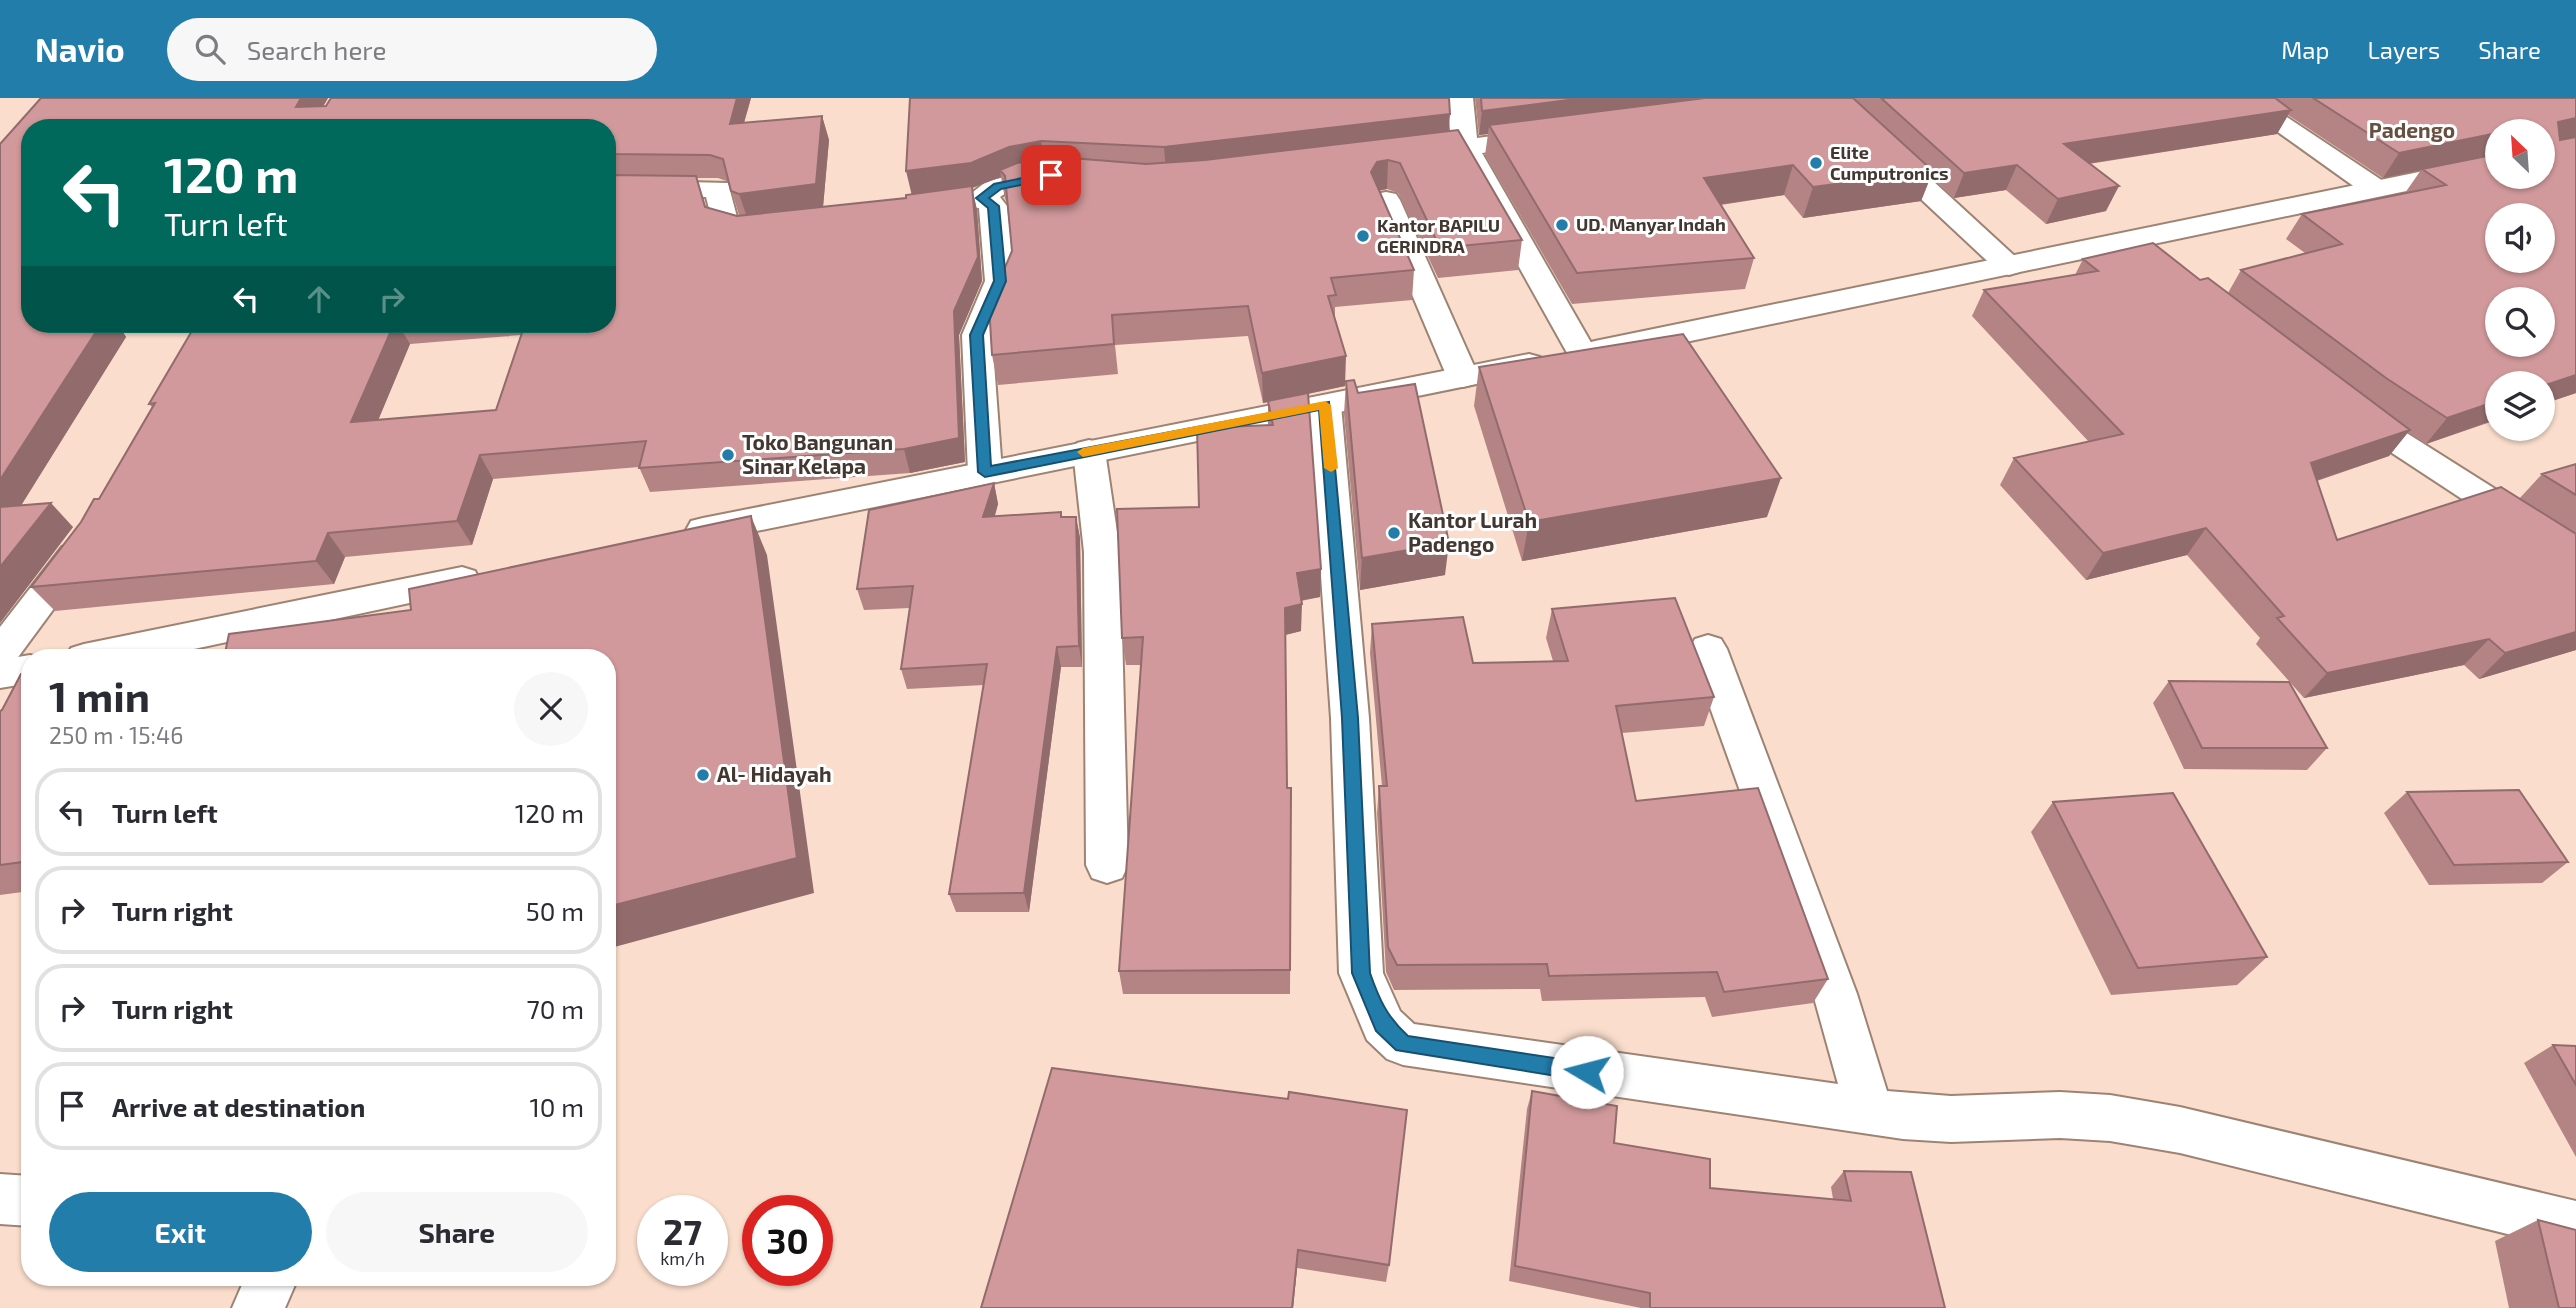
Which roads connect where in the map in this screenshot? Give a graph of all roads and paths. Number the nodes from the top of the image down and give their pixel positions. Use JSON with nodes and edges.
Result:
{"nodes":[{"id":1,"x":1460,"y":98,"type":"edge"},
{"id":2,"x":2256,"y":105,"type":"edge"},
{"id":3,"x":1558,"y":135,"type":"edge"},
{"id":4,"x":1869,"y":136,"type":"edge"},
{"id":5,"x":1465,"y":148,"type":"junction"},
{"id":6,"x":1389,"y":156,"type":"edge"},
{"id":7,"x":2485,"y":166,"type":"edge"},
{"id":8,"x":1080,"y":175,"type":"edge"},
{"id":9,"x":616,"y":188,"type":"edge"},
{"id":10,"x":2376,"y":189,"type":"junction"},
{"id":11,"x":982,"y":198,"type":"junction"},
{"id":12,"x":1386,"y":200,"type":"edge"},
{"id":13,"x":937,"y":203,"type":"edge"},
{"id":14,"x":797,"y":224,"type":"edge"},
{"id":15,"x":2134,"y":241,"type":"junction"},
{"id":16,"x":2008,"y":266,"type":"junction"},
{"id":17,"x":2166,"y":267,"type":"edge"},
{"id":18,"x":1582,"y":353,"type":"junction"},
{"id":19,"x":1463,"y":377,"type":"junction"},
{"id":20,"x":2335,"y":399,"type":"edge"},
{"id":21,"x":1325,"y":405,"type":"junction"},
{"id":22,"x":1089,"y":451,"type":"junction"},
{"id":23,"x":985,"y":472,"type":"junction"},
{"id":24,"x":89,"y":535,"type":"edge"},
{"id":25,"x":671,"y":537,"type":"edge"},
{"id":26,"x":2576,"y":557,"type":"edge"},
{"id":27,"x":493,"y":573,"type":"edge"},
{"id":28,"x":127,"y":649,"type":"edge"},
{"id":29,"x":1708,"y":649,"type":"dead end"},
{"id":30,"x":0,"y":654,"type":"edge"},
{"id":31,"x":21,"y":670,"type":"edge"},
{"id":32,"x":0,"y":674,"type":"edge"},
{"id":33,"x":1107,"y":865,"type":"dead end"},
{"id":34,"x":1869,"y":1111,"type":"junction"},
{"id":35,"x":0,"y":1199,"type":"edge"},
{"id":36,"x":21,"y":1200,"type":"edge"},
{"id":37,"x":2576,"y":1226,"type":"edge"},
{"id":38,"x":268,"y":1286,"type":"edge"},
{"id":39,"x":258,"y":1308,"type":"edge"}],
"edges":[{"from":1,"to":5,"type":"street"},
{"from":2,"to":10,"type":"street"},
{"from":3,"to":5,"type":"street"},
{"from":4,"to":16,"type":"street"},
{"from":5,"to":6,"type":"street"},
{"from":5,"to":18,"type":"street"},
{"from":7,"to":10,"type":"street"},
{"from":8,"to":11,"type":"street"},
{"from":9,"to":14,"type":"street"},
{"from":10,"to":15,"type":"street"},
{"from":11,"to":13,"type":"street"},
{"from":11,"to":23,"type":"street"},
{"from":12,"to":19,"type":"street"},
{"from":15,"to":16,"type":"street"},
{"from":15,"to":17,"type":"street"},
{"from":16,"to":18,"type":"street"},
{"from":18,"to":19,"type":"street"},
{"from":19,"to":21,"type":"street"},
{"from":20,"to":26,"type":"street"},
{"from":21,"to":22,"type":"street"},
{"from":21,"to":34,"type":"street"},
{"from":22,"to":23,"type":"street"},
{"from":22,"to":33,"type":"street"},
{"from":23,"to":25,"type":"street"},
{"from":24,"to":30,"type":"street"},
{"from":27,"to":28,"type":"street"},
{"from":29,"to":34,"type":"street"},
{"from":31,"to":32,"type":"street"},
{"from":34,"to":37,"type":"street"},
{"from":35,"to":36,"type":"street"},
{"from":38,"to":39,"type":"street"}]}
